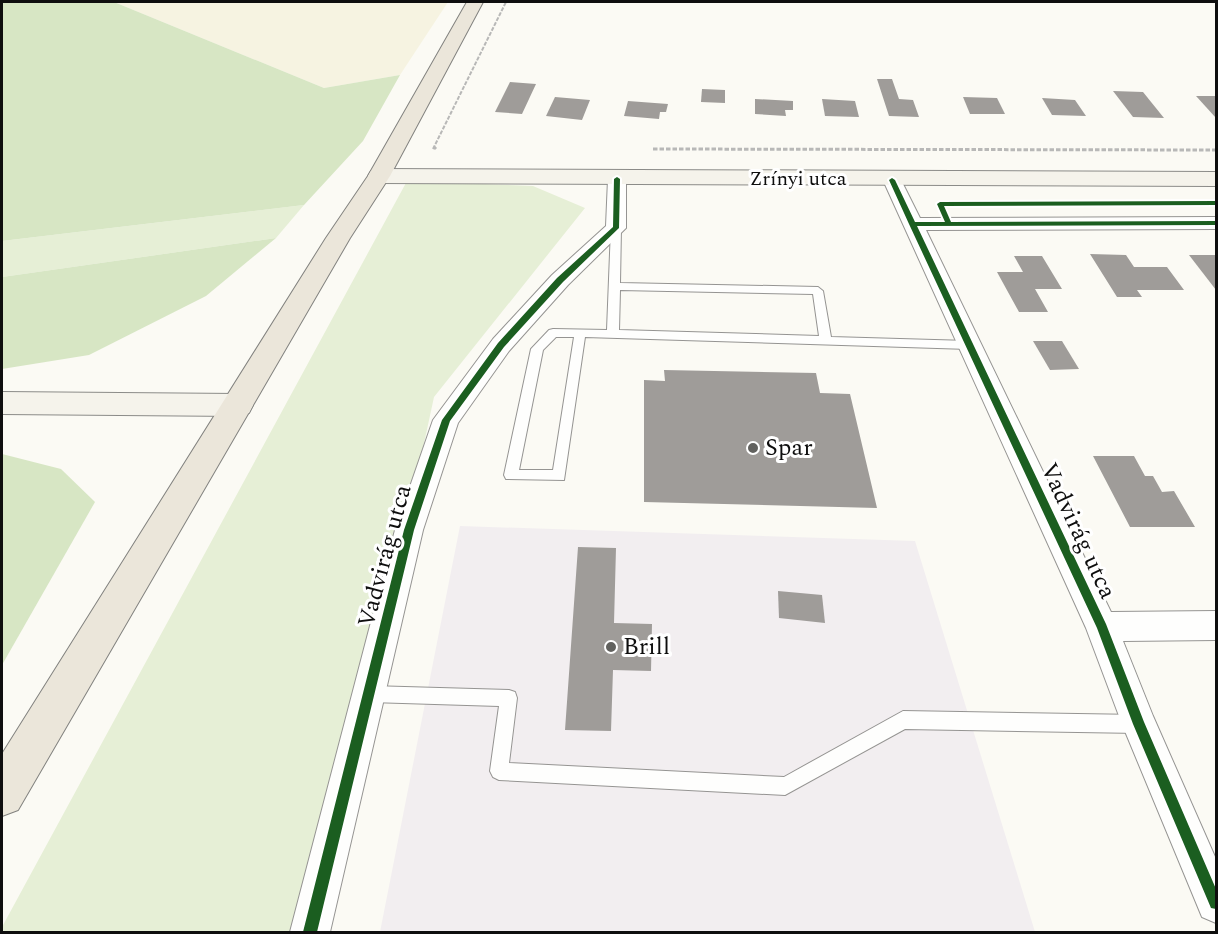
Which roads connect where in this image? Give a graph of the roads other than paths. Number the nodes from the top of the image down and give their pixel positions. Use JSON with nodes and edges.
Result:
{"nodes":[{"id":1,"x":475,"y":2,"type":"edge"},
{"id":2,"x":379,"y":176,"type":"junction"},
{"id":3,"x":618,"y":178,"type":"junction"},
{"id":4,"x":1216,"y":179,"type":"edge"},
{"id":5,"x":892,"y":180,"type":"junction"},
{"id":6,"x":1216,"y":223,"type":"edge"},
{"id":7,"x":912,"y":224,"type":"junction"},
{"id":8,"x":616,"y":228,"type":"junction"},
{"id":9,"x":614,"y":286,"type":"junction"},
{"id":10,"x":580,"y":333,"type":"junction"},
{"id":11,"x":614,"y":334,"type":"junction"},
{"id":12,"x":826,"y":341,"type":"junction"},
{"id":13,"x":969,"y":345,"type":"junction"},
{"id":14,"x":2,"y":403,"type":"edge"},
{"id":15,"x":238,"y":405,"type":"junction"},
{"id":16,"x":1216,"y":625,"type":"edge"},
{"id":17,"x":1102,"y":627,"type":"junction"},
{"id":18,"x":370,"y":694,"type":"junction"},
{"id":19,"x":1139,"y":724,"type":"junction"},
{"id":20,"x":2,"y":794,"type":"edge"},
{"id":21,"x":1216,"y":903,"type":"edge"},
{"id":22,"x":310,"y":933,"type":"edge"}],
"edges":[{"from":1,"to":2,"type":"main road"},
{"from":2,"to":3,"type":"main road","name":"Zrínyi utca"},
{"from":2,"to":15,"type":"main road"},
{"from":3,"to":5,"type":"main road","name":"Zrínyi utca"},
{"from":3,"to":8,"type":"street"},
{"from":4,"to":5,"type":"main road","name":"Zrínyi utca"},
{"from":5,"to":7,"type":"street","name":"Vadvirág utca"},
{"from":6,"to":7,"type":"street"},
{"from":7,"to":13,"type":"street","name":"Vadvirág utca"},
{"from":8,"to":9,"type":"lane"},
{"from":8,"to":18,"type":"street","name":"Vadvirág utca"},
{"from":9,"to":11,"type":"lane"},
{"from":9,"to":12,"type":"lane"},
{"from":10,"to":10,"type":"lane"},
{"from":10,"to":11,"type":"lane"},
{"from":11,"to":12,"type":"lane"},
{"from":12,"to":13,"type":"lane"},
{"from":13,"to":17,"type":"street","name":"Vadvirág utca"},
{"from":14,"to":15,"type":"main road"},
{"from":15,"to":20,"type":"main road"},
{"from":16,"to":17,"type":"street"},
{"from":17,"to":19,"type":"street","name":"Vadvirág utca"},
{"from":18,"to":19,"type":"lane"},
{"from":18,"to":22,"type":"street","name":"Vadvirág utca"},
{"from":19,"to":21,"type":"street","name":"Vadvirág utca"}]}
